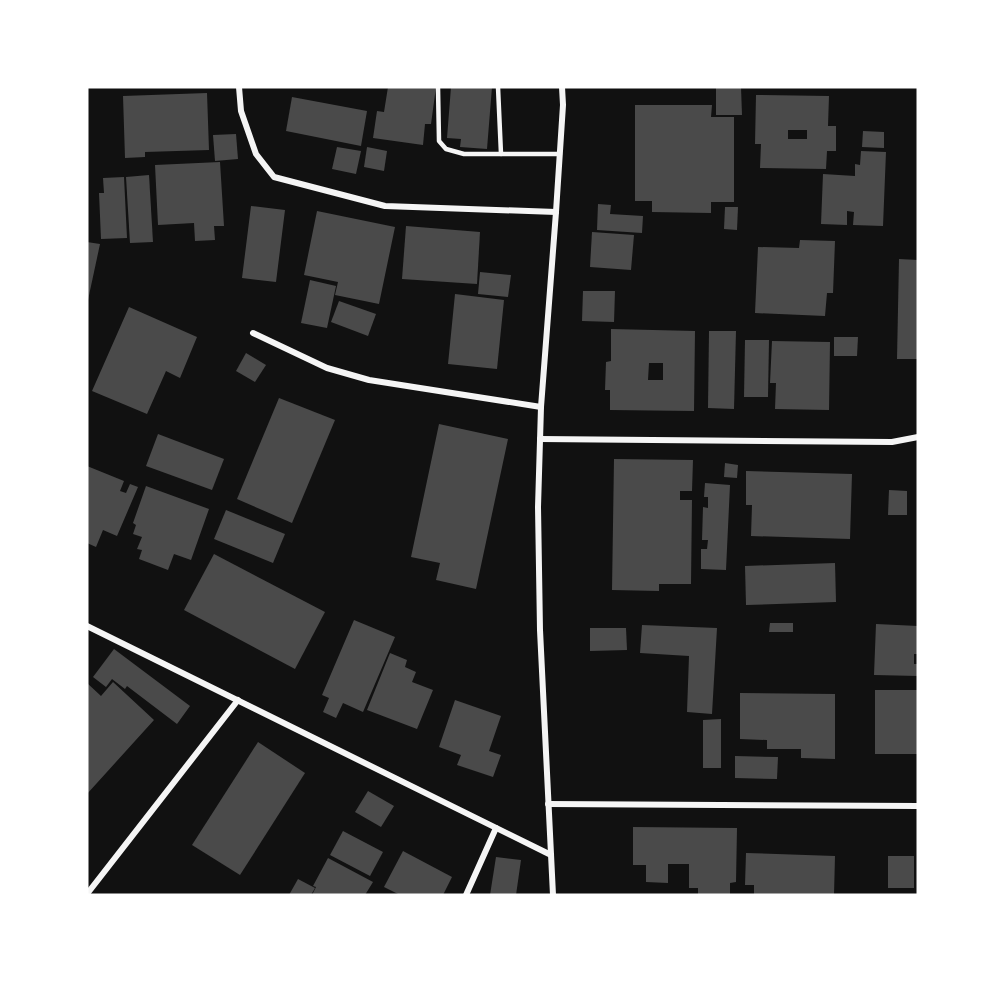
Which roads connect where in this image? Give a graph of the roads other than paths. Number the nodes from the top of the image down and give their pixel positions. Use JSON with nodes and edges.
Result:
{"nodes":[{"id":1,"x":239,"y":87,"type":"edge"},
{"id":2,"x":438,"y":87,"type":"edge"},
{"id":3,"x":498,"y":87,"type":"edge"},
{"id":4,"x":562,"y":87,"type":"edge"},
{"id":5,"x":560,"y":153,"type":"junction"},
{"id":6,"x":501,"y":154,"type":"junction"},
{"id":7,"x":556,"y":213,"type":"junction"},
{"id":8,"x":253,"y":333,"type":"dead end"},
{"id":9,"x":541,"y":407,"type":"junction"},
{"id":10,"x":918,"y":437,"type":"edge"},
{"id":11,"x":540,"y":440,"type":"junction"},
{"id":12,"x":87,"y":626,"type":"edge"},
{"id":13,"x":238,"y":699,"type":"junction"},
{"id":14,"x":548,"y":804,"type":"junction"},
{"id":15,"x":918,"y":806,"type":"edge"},
{"id":16,"x":496,"y":828,"type":"junction"},
{"id":17,"x":551,"y":855,"type":"junction"},
{"id":18,"x":87,"y":894,"type":"edge"},
{"id":19,"x":466,"y":895,"type":"edge"},
{"id":20,"x":553,"y":895,"type":"edge"}],
"edges":[{"from":1,"to":7,"type":"street"},
{"from":2,"to":6,"type":"lane"},
{"from":3,"to":6,"type":"lane"},
{"from":4,"to":5,"type":"street"},
{"from":5,"to":6,"type":"lane"},
{"from":5,"to":7,"type":"street"},
{"from":7,"to":9,"type":"street"},
{"from":8,"to":9,"type":"street"},
{"from":9,"to":11,"type":"street"},
{"from":10,"to":11,"type":"street"},
{"from":11,"to":14,"type":"street"},
{"from":12,"to":13,"type":"street"},
{"from":13,"to":16,"type":"street"},
{"from":13,"to":18,"type":"street"},
{"from":14,"to":15,"type":"street"},
{"from":14,"to":17,"type":"street"},
{"from":16,"to":17,"type":"street"},
{"from":16,"to":19,"type":"street"},
{"from":17,"to":20,"type":"street"}]}
